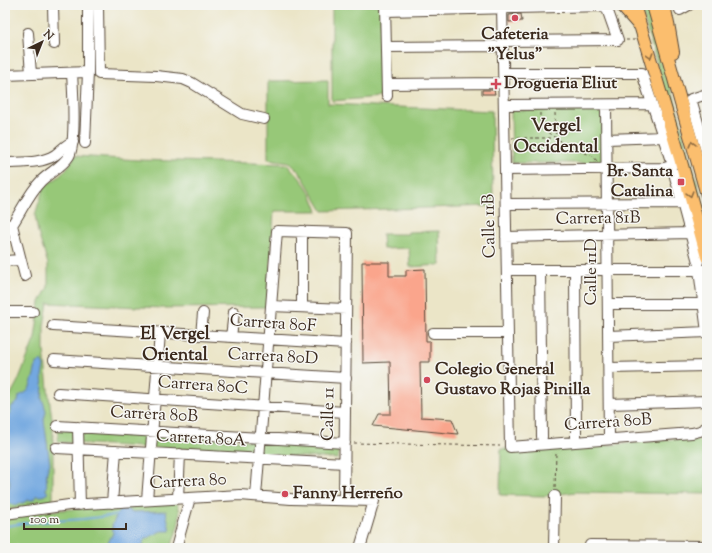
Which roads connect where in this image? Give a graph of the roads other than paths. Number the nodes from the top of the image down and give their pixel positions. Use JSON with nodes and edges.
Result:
{"nodes":[{"id":1,"x":53,"y":5,"type":"edge"},
{"id":2,"x":88,"y":5,"type":"edge"},
{"id":3,"x":98,"y":5,"type":"edge"},
{"id":4,"x":621,"y":5,"type":"edge"},
{"id":5,"x":634,"y":5,"type":"edge"},
{"id":6,"x":653,"y":5,"type":"edge"},
{"id":7,"x":664,"y":5,"type":"edge"},
{"id":8,"x":502,"y":7,"type":"edge"},
{"id":9,"x":385,"y":8,"type":"edge"},
{"id":10,"x":28,"y":33,"type":"dead end"},
{"id":11,"x":643,"y":34,"type":"junction"},
{"id":12,"x":54,"y":44,"type":"dead end"},
{"id":13,"x":503,"y":44,"type":"junction"},
{"id":14,"x":386,"y":47,"type":"junction"},
{"id":15,"x":88,"y":72,"type":"junction"},
{"id":16,"x":72,"y":73,"type":"junction"},
{"id":17,"x":31,"y":74,"type":"junction"},
{"id":18,"x":5,"y":75,"type":"edge"},
{"id":19,"x":504,"y":78,"type":"junction"},
{"id":20,"x":387,"y":84,"type":"junction"},
{"id":21,"x":706,"y":90,"type":"edge"},
{"id":22,"x":387,"y":96,"type":"dead end"},
{"id":23,"x":685,"y":98,"type":"junction"},
{"id":24,"x":652,"y":104,"type":"junction"},
{"id":25,"x":504,"y":105,"type":"junction"},
{"id":26,"x":606,"y":105,"type":"junction"},
{"id":27,"x":264,"y":119,"type":"dead end"},
{"id":28,"x":663,"y":137,"type":"junction"},
{"id":29,"x":607,"y":139,"type":"junction"},
{"id":30,"x":73,"y":142,"type":"junction"},
{"id":31,"x":85,"y":143,"type":"dead end"},
{"id":32,"x":707,"y":154,"type":"edge"},
{"id":33,"x":675,"y":158,"type":"junction"},
{"id":34,"x":5,"y":163,"type":"edge"},
{"id":35,"x":603,"y":167,"type":"junction"},
{"id":36,"x":505,"y":170,"type":"junction"},
{"id":37,"x":674,"y":173,"type":"dead end"},
{"id":38,"x":707,"y":194,"type":"edge"},
{"id":39,"x":607,"y":203,"type":"junction"},
{"id":40,"x":682,"y":203,"type":"junction"},
{"id":41,"x":506,"y":204,"type":"junction"},
{"id":42,"x":9,"y":225,"type":"edge"},
{"id":43,"x":302,"y":231,"type":"junction"},
{"id":44,"x":691,"y":234,"type":"junction"},
{"id":45,"x":608,"y":235,"type":"junction"},
{"id":46,"x":506,"y":236,"type":"junction"},
{"id":47,"x":5,"y":260,"type":"edge"},
{"id":48,"x":20,"y":260,"type":"junction"},
{"id":49,"x":703,"y":265,"type":"edge"},
{"id":50,"x":507,"y":270,"type":"junction"},
{"id":51,"x":540,"y":270,"type":"junction"},
{"id":52,"x":575,"y":270,"type":"junction"},
{"id":53,"x":608,"y":270,"type":"junction"},
{"id":54,"x":25,"y":276,"type":"dead end"},
{"id":55,"x":608,"y":304,"type":"junction"},
{"id":56,"x":703,"y":304,"type":"junction"},
{"id":57,"x":272,"y":306,"type":"junction"},
{"id":58,"x":302,"y":307,"type":"junction"},
{"id":59,"x":346,"y":309,"type":"junction"},
{"id":60,"x":5,"y":312,"type":"edge"},
{"id":61,"x":33,"y":312,"type":"dead end"},
{"id":62,"x":234,"y":312,"type":"dead end"},
{"id":63,"x":203,"y":313,"type":"dead end"},
{"id":64,"x":53,"y":326,"type":"dead end"},
{"id":65,"x":707,"y":332,"type":"edge"},
{"id":66,"x":160,"y":333,"type":"junction"},
{"id":67,"x":433,"y":333,"type":"dead end"},
{"id":68,"x":508,"y":333,"type":"junction"},
{"id":69,"x":201,"y":335,"type":"junction"},
{"id":70,"x":608,"y":336,"type":"junction"},
{"id":71,"x":231,"y":337,"type":"junction"},
{"id":72,"x":269,"y":339,"type":"junction"},
{"id":73,"x":346,"y":344,"type":"junction"},
{"id":74,"x":54,"y":360,"type":"dead end"},
{"id":75,"x":157,"y":366,"type":"junction"},
{"id":76,"x":707,"y":366,"type":"edge"},
{"id":77,"x":608,"y":368,"type":"junction"},
{"id":78,"x":266,"y":373,"type":"junction"},
{"id":79,"x":346,"y":378,"type":"junction"},
{"id":80,"x":58,"y":393,"type":"dead end"},
{"id":81,"x":155,"y":399,"type":"junction"},
{"id":82,"x":707,"y":401,"type":"edge"},
{"id":83,"x":609,"y":404,"type":"junction"},
{"id":84,"x":264,"y":406,"type":"junction"},
{"id":85,"x":345,"y":412,"type":"junction"},
{"id":86,"x":57,"y":426,"type":"dead end"},
{"id":87,"x":78,"y":427,"type":"junction"},
{"id":88,"x":707,"y":427,"type":"edge"},
{"id":89,"x":152,"y":431,"type":"junction"},
{"id":90,"x":542,"y":437,"type":"dead end"},
{"id":91,"x":576,"y":437,"type":"dead end"},
{"id":92,"x":261,"y":438,"type":"junction"},
{"id":93,"x":609,"y":439,"type":"junction"},
{"id":94,"x":345,"y":443,"type":"junction"},
{"id":95,"x":510,"y":447,"type":"joint"},
{"id":96,"x":56,"y":448,"type":"dead end"},
{"id":97,"x":79,"y":449,"type":"junction"},
{"id":98,"x":116,"y":451,"type":"junction"},
{"id":99,"x":150,"y":453,"type":"junction"},
{"id":100,"x":180,"y":454,"type":"junction"},
{"id":101,"x":259,"y":458,"type":"junction"},
{"id":102,"x":345,"y":463,"type":"junction"},
{"id":103,"x":256,"y":496,"type":"junction"},
{"id":104,"x":555,"y":496,"type":"road end"},
{"id":105,"x":178,"y":498,"type":"junction"},
{"id":106,"x":190,"y":498,"type":"junction"},
{"id":107,"x":147,"y":500,"type":"junction"},
{"id":108,"x":344,"y":500,"type":"junction"},
{"id":109,"x":112,"y":503,"type":"junction"},
{"id":110,"x":80,"y":505,"type":"junction"},
{"id":111,"x":5,"y":514,"type":"edge"},
{"id":112,"x":590,"y":545,"type":"dead end"},
{"id":113,"x":707,"y":546,"type":"edge"},
{"id":114,"x":666,"y":547,"type":"edge"},
{"id":115,"x":176,"y":548,"type":"edge"},
{"id":116,"x":360,"y":548,"type":"edge"},
{"id":117,"x":554,"y":548,"type":"edge"}],
"edges":[{"from":1,"to":12,"type":"street"},
{"from":2,"to":15,"type":"street"},
{"from":3,"to":27,"type":"street"},
{"from":4,"to":11,"type":"main road"},
{"from":5,"to":11,"type":"main road"},
{"from":6,"to":23,"type":"main road"},
{"from":7,"to":23,"type":"main road"},
{"from":8,"to":9,"type":"street"},
{"from":8,"to":13,"type":"street","name":"Calle 11B"},
{"from":8,"to":13,"type":"street"},
{"from":9,"to":14,"type":"street"},
{"from":10,"to":17,"type":"street"},
{"from":11,"to":33,"type":"main road","one_way":true},
{"from":13,"to":14,"type":"street"},
{"from":13,"to":19,"type":"street","name":"Calle 11B"},
{"from":14,"to":20,"type":"street"},
{"from":15,"to":16,"type":"street"},
{"from":15,"to":31,"type":"street"},
{"from":16,"to":17,"type":"street"},
{"from":16,"to":30,"type":"street"},
{"from":17,"to":18,"type":"street"},
{"from":19,"to":20,"type":"street"},
{"from":19,"to":24,"type":"street"},
{"from":19,"to":25,"type":"street","name":"Calle 11B"},
{"from":20,"to":22,"type":"street"},
{"from":21,"to":23,"type":"street"},
{"from":23,"to":32,"type":"street"},
{"from":38,"to":23,"type":"main road","one_way":true},
{"from":24,"to":26,"type":"street"},
{"from":24,"to":28,"type":"street"},
{"from":25,"to":26,"type":"street"},
{"from":25,"to":36,"type":"street","name":"Calle 11B"},
{"from":26,"to":29,"type":"street","name":"Calle 11D"},
{"from":28,"to":29,"type":"street"},
{"from":28,"to":33,"type":"street"},
{"from":29,"to":35,"type":"street","name":"Calle 11D"},
{"from":30,"to":34,"type":"street"},
{"from":30,"to":42,"type":"street"},
{"from":33,"to":35,"type":"street"},
{"from":33,"to":49,"type":"main road","one_way":true},
{"from":35,"to":36,"type":"street"},
{"from":35,"to":39,"type":"street","name":"Calle 11D"},
{"from":36,"to":41,"type":"street","name":"Calle 11B"},
{"from":37,"to":40,"type":"street"},
{"from":39,"to":40,"type":"street"},
{"from":39,"to":41,"type":"street"},
{"from":39,"to":45,"type":"street","name":"Calle 11D"},
{"from":40,"to":44,"type":"street"},
{"from":41,"to":46,"type":"street","name":"Calle 11B"},
{"from":42,"to":48,"type":"street"},
{"from":43,"to":57,"type":"street"},
{"from":43,"to":58,"type":"street"},
{"from":43,"to":59,"type":"street","name":"Calle 11"},
{"from":44,"to":45,"type":"street","name":"Carrera 81B"},
{"from":44,"to":49,"type":"street"},
{"from":45,"to":46,"type":"street","name":"Carrera 81B"},
{"from":45,"to":53,"type":"street","name":"Calle 11D"},
{"from":46,"to":50,"type":"street","name":"Calle 11B"},
{"from":47,"to":48,"type":"street"},
{"from":48,"to":54,"type":"street"},
{"from":49,"to":53,"type":"street"},
{"from":49,"to":56,"type":"street"},
{"from":50,"to":51,"type":"street"},
{"from":50,"to":68,"type":"street","name":"Calle 11B"},
{"from":51,"to":52,"type":"street"},
{"from":51,"to":90,"type":"street"},
{"from":52,"to":53,"type":"street"},
{"from":52,"to":91,"type":"street"},
{"from":53,"to":55,"type":"street","name":"Calle 11D"},
{"from":55,"to":56,"type":"street"},
{"from":55,"to":70,"type":"street","name":"Calle 11D"},
{"from":56,"to":65,"type":"street"},
{"from":57,"to":58,"type":"street"},
{"from":57,"to":72,"type":"street"},
{"from":58,"to":59,"type":"street"},
{"from":59,"to":73,"type":"street","name":"Calle 11"},
{"from":60,"to":61,"type":"street"},
{"from":62,"to":71,"type":"street"},
{"from":63,"to":69,"type":"street"},
{"from":64,"to":66,"type":"street","name":"Carrera 80F"},
{"from":65,"to":70,"type":"street"},
{"from":66,"to":69,"type":"street","name":"Carrera 80F"},
{"from":66,"to":75,"type":"street"},
{"from":67,"to":68,"type":"street"},
{"from":68,"to":95,"type":"street","name":"Calle 11B"},
{"from":69,"to":71,"type":"street","name":"Carrera 80F"},
{"from":70,"to":77,"type":"street","name":"Calle 11D"},
{"from":71,"to":72,"type":"street","name":"Carrera 80F"},
{"from":72,"to":73,"type":"street","name":"Carrera 80F"},
{"from":72,"to":78,"type":"street"},
{"from":73,"to":79,"type":"street","name":"Calle 11"},
{"from":74,"to":75,"type":"street","name":"Carrera 80D"},
{"from":75,"to":78,"type":"street","name":"Carrera 80D"},
{"from":75,"to":81,"type":"street"},
{"from":76,"to":77,"type":"street"},
{"from":77,"to":83,"type":"street","name":"Calle 11D"},
{"from":78,"to":79,"type":"street","name":"Carrera 80D"},
{"from":78,"to":84,"type":"street"},
{"from":79,"to":85,"type":"street","name":"Calle 11"},
{"from":80,"to":81,"type":"street","name":"Carrera 80C"},
{"from":81,"to":84,"type":"street","name":"Carrera 80C"},
{"from":81,"to":89,"type":"street"},
{"from":82,"to":83,"type":"street"},
{"from":83,"to":93,"type":"street","name":"Calle 11D"},
{"from":84,"to":85,"type":"street","name":"Carrera 80C"},
{"from":84,"to":92,"type":"street"},
{"from":85,"to":94,"type":"street","name":"Calle 11"},
{"from":86,"to":87,"type":"street","name":"Carrera 80B"},
{"from":87,"to":89,"type":"street","name":"Carrera 80B"},
{"from":87,"to":97,"type":"street"},
{"from":88,"to":93,"type":"street","name":"Carrera 80B"},
{"from":89,"to":92,"type":"street","name":"Carrera 80B"},
{"from":89,"to":99,"type":"street"},
{"from":92,"to":94,"type":"street","name":"Carrera 80B"},
{"from":92,"to":101,"type":"street"},
{"from":93,"to":95,"type":"street","name":"Carrera 80B"},
{"from":94,"to":102,"type":"street","name":"Calle 11"},
{"from":96,"to":97,"type":"street","name":"Carrera 80A"},
{"from":97,"to":98,"type":"street","name":"Carrera 80A"},
{"from":97,"to":110,"type":"street"},
{"from":98,"to":99,"type":"street","name":"Carrera 80A"},
{"from":98,"to":109,"type":"street"},
{"from":99,"to":100,"type":"street","name":"Carrera 80A"},
{"from":99,"to":107,"type":"street"},
{"from":100,"to":101,"type":"street","name":"Carrera 80A"},
{"from":100,"to":105,"type":"street"},
{"from":101,"to":102,"type":"street","name":"Carrera 80A"},
{"from":101,"to":103,"type":"street"},
{"from":102,"to":108,"type":"street","name":"Calle 11"},
{"from":103,"to":106,"type":"street","name":"Carrera 80"},
{"from":103,"to":108,"type":"street","name":"Carrera 80"},
{"from":104,"to":117,"type":"street"},
{"from":105,"to":106,"type":"street","name":"Carrera 80"},
{"from":105,"to":107,"type":"street","name":"Carrera 80"},
{"from":106,"to":115,"type":"street"},
{"from":107,"to":109,"type":"street","name":"Carrera 80"},
{"from":108,"to":116,"type":"street","name":"Carrera 80"},
{"from":109,"to":110,"type":"street","name":"Carrera 80"},
{"from":110,"to":111,"type":"street","name":"Carrera 80"},
{"from":112,"to":114,"type":"street"},
{"from":113,"to":114,"type":"street"}]}
